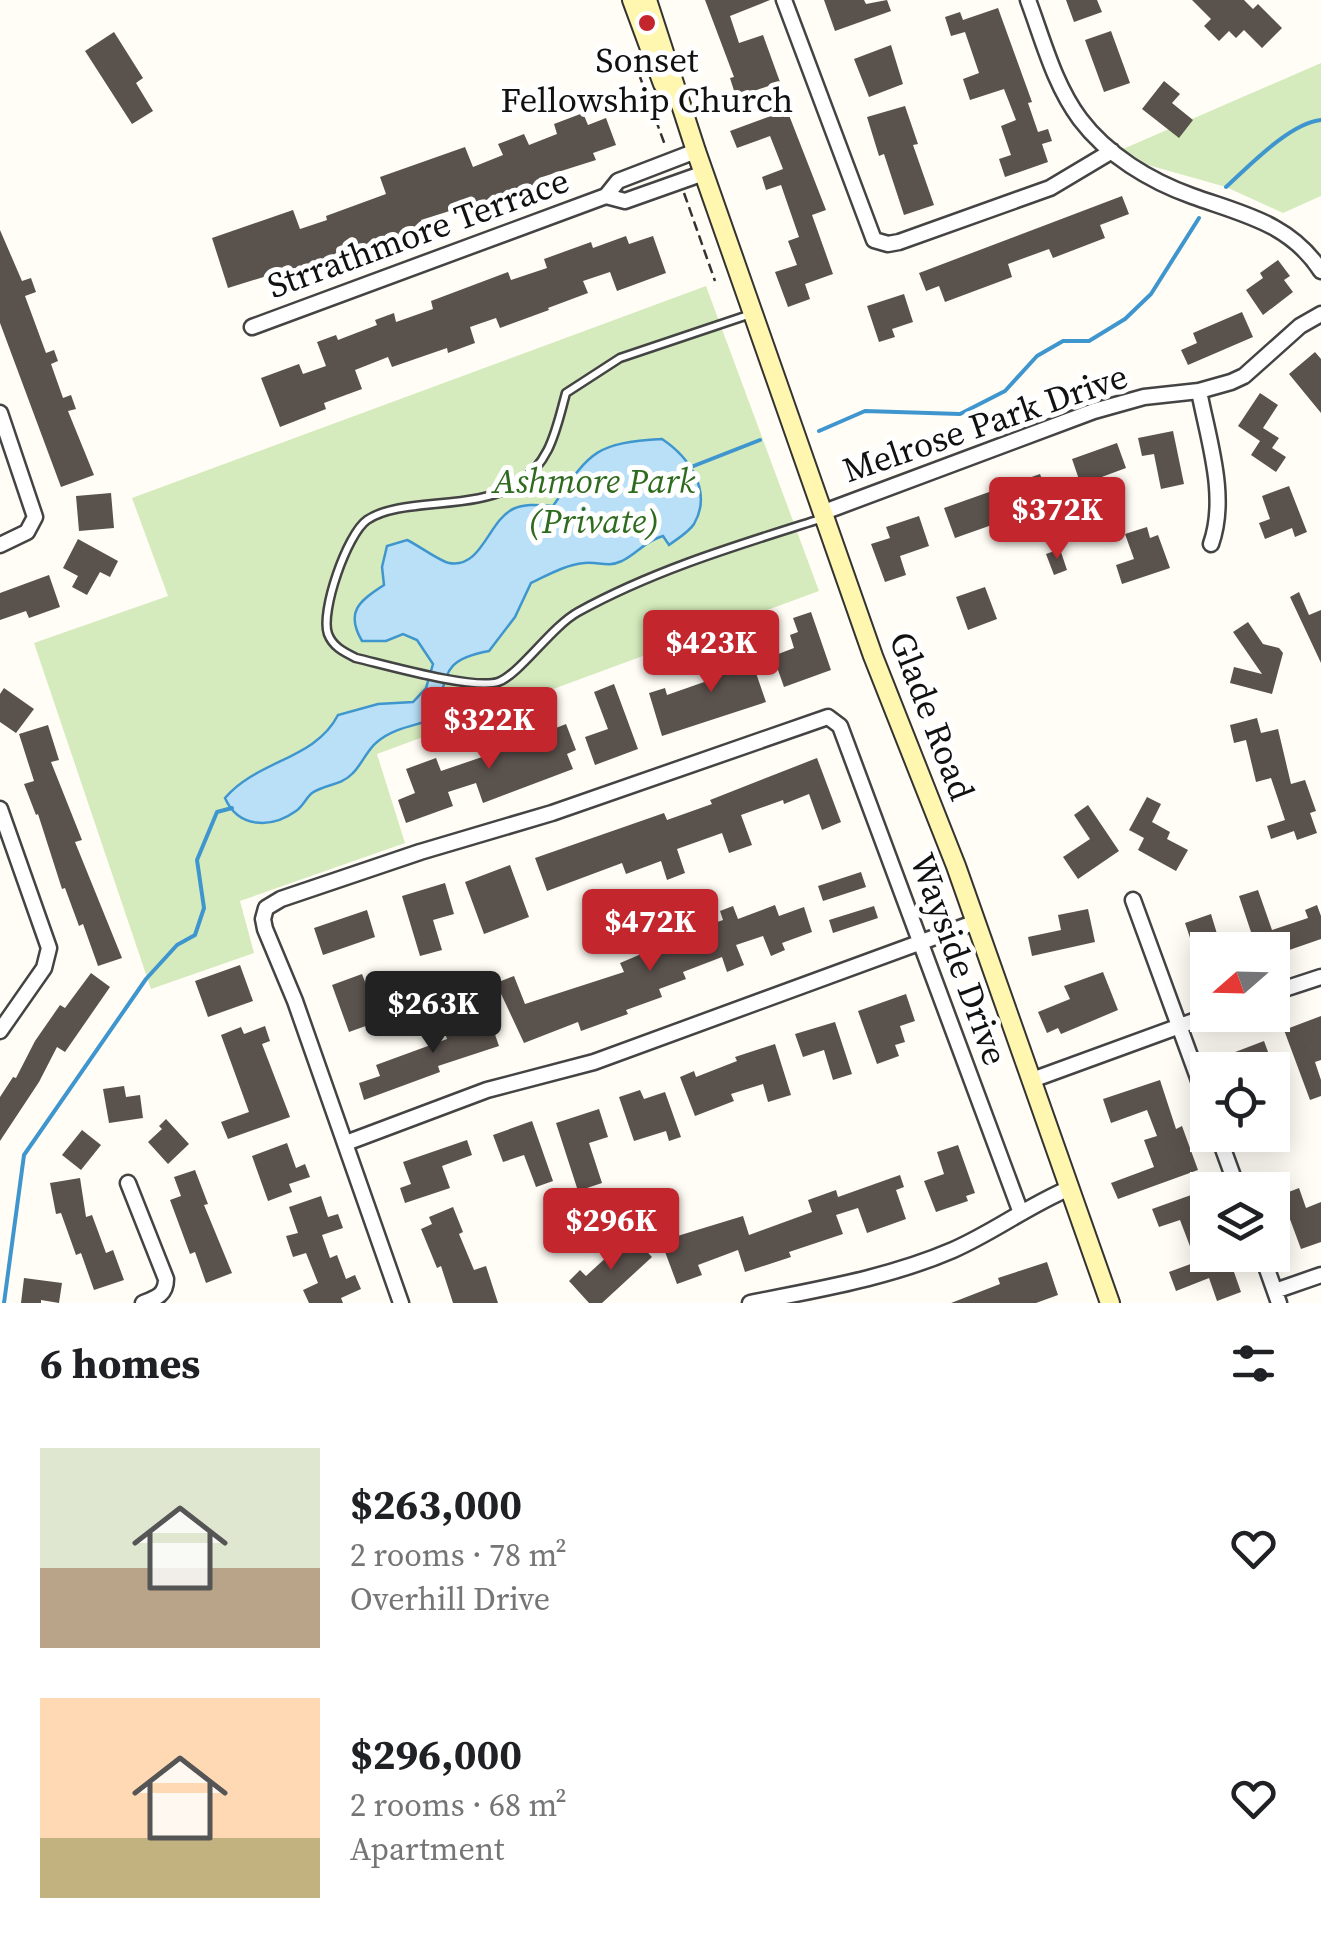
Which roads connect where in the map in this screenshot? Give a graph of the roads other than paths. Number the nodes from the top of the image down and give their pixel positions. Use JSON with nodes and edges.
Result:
{"nodes":[{"id":1,"x":632,"y":0,"type":"edge"},
{"id":2,"x":647,"y":0,"type":"edge"},
{"id":3,"x":784,"y":0,"type":"edge"},
{"id":4,"x":1028,"y":0,"type":"edge"},
{"id":5,"x":696,"y":151,"type":"junction"},
{"id":6,"x":1112,"y":151,"type":"junction"},
{"id":7,"x":704,"y":174,"type":"junction"},
{"id":8,"x":606,"y":196,"type":"junction"},
{"id":9,"x":1321,"y":270,"type":"edge"},
{"id":10,"x":754,"y":314,"type":"junction"},
{"id":11,"x":1321,"y":314,"type":"edge"},
{"id":12,"x":252,"y":327,"type":"dead end"},
{"id":13,"x":1200,"y":391,"type":"junction"},
{"id":14,"x":0,"y":414,"type":"edge"},
{"id":15,"x":825,"y":514,"type":"junction"},
{"id":16,"x":1211,"y":544,"type":"dead end"},
{"id":17,"x":0,"y":545,"type":"edge"},
{"id":18,"x":0,"y":809,"type":"edge"},
{"id":19,"x":1133,"y":900,"type":"dead end"},
{"id":20,"x":976,"y":922,"type":"junction"},
{"id":21,"x":921,"y":943,"type":"junction"},
{"id":22,"x":1321,"y":978,"type":"edge"},
{"id":23,"x":1290,"y":987,"type":"edge"},
{"id":24,"x":1190,"y":1022,"type":"edge"},
{"id":25,"x":1179,"y":1026,"type":"junction"},
{"id":26,"x":0,"y":1031,"type":"edge"},
{"id":27,"x":1190,"y":1056,"type":"edge"},
{"id":28,"x":1032,"y":1080,"type":"junction"},
{"id":29,"x":346,"y":1143,"type":"junction"},
{"id":30,"x":128,"y":1183,"type":"dead end"},
{"id":31,"x":1070,"y":1188,"type":"junction"},
{"id":32,"x":1021,"y":1213,"type":"junction"},
{"id":33,"x":1268,"y":1272,"type":"edge"},
{"id":34,"x":1321,"y":1275,"type":"edge"},
{"id":35,"x":1277,"y":1297,"type":"edge"},
{"id":36,"x":143,"y":1303,"type":"edge"},
{"id":37,"x":401,"y":1303,"type":"edge"},
{"id":38,"x":750,"y":1303,"type":"edge"},
{"id":39,"x":1110,"y":1303,"type":"edge"}],
"edges":[{"from":1,"to":5,"type":"main road","name":"Glade Road"},
{"from":2,"to":5,"type":"main road","name":"Glade Road"},
{"from":3,"to":6,"type":"street"},
{"from":4,"to":6,"type":"street"},
{"from":5,"to":7,"type":"main road","name":"Glade Road"},
{"from":5,"to":8,"type":"street","name":"Strrathmore Terrace"},
{"from":6,"to":9,"type":"street"},
{"from":7,"to":8,"type":"street","name":"Strrathmore Terrace"},
{"from":7,"to":10,"type":"main road","name":"Glade Road"},
{"from":8,"to":12,"type":"street","name":"Strrathmore Terrace"},
{"from":10,"to":15,"type":"main road","name":"Glade Road"},
{"from":10,"to":15,"type":"lane"},
{"from":11,"to":13,"type":"street","name":"Melrose Park Drive"},
{"from":13,"to":15,"type":"street","name":"Melrose Park Drive"},
{"from":13,"to":16,"type":"street"},
{"from":14,"to":17,"type":"street"},
{"from":15,"to":20,"type":"main road","name":"Glade Road"},
{"from":18,"to":26,"type":"street"},
{"from":19,"to":25,"type":"street"},
{"from":20,"to":21,"type":"street"},
{"from":20,"to":28,"type":"main road","name":"Glade Road"},
{"from":21,"to":29,"type":"street"},
{"from":21,"to":29,"type":"street","name":"Wayside Drive"},
{"from":21,"to":32,"type":"street","name":"Wayside Drive"},
{"from":22,"to":23,"type":"street"},
{"from":24,"to":25,"type":"street"},
{"from":25,"to":27,"type":"street"},
{"from":25,"to":28,"type":"street"},
{"from":28,"to":31,"type":"main road","name":"Glade Road"},
{"from":29,"to":37,"type":"street"},
{"from":30,"to":36,"type":"street"},
{"from":31,"to":32,"type":"street"},
{"from":31,"to":39,"type":"main road","name":"Glade Road"},
{"from":32,"to":38,"type":"street"},
{"from":33,"to":35,"type":"street"},
{"from":34,"to":35,"type":"street"}]}
